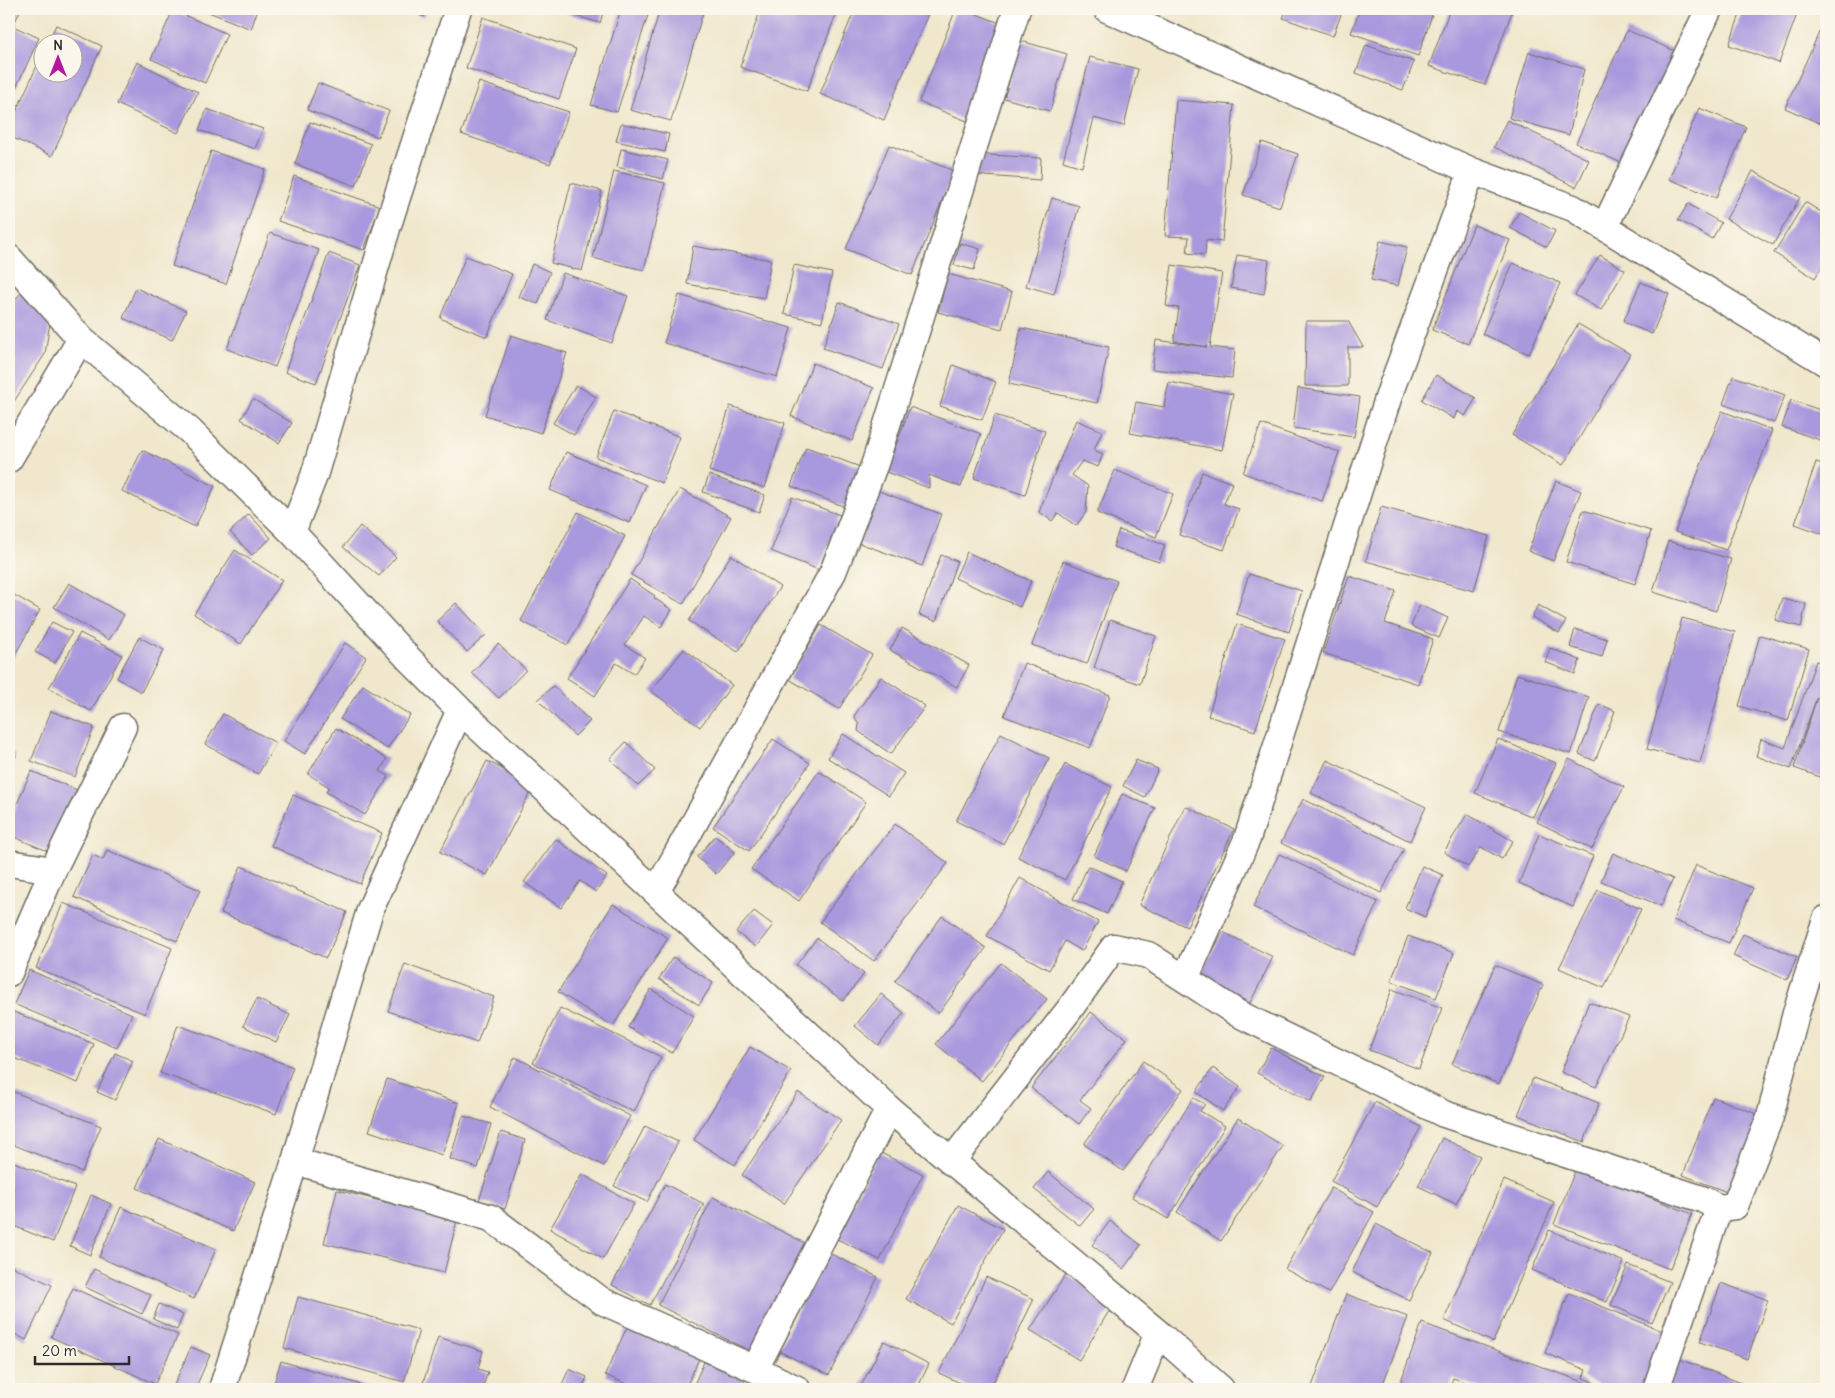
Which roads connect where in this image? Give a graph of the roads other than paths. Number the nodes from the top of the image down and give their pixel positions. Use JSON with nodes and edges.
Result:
{"nodes":[{"id":1,"x":458,"y":9,"type":"edge"},
{"id":2,"x":1017,"y":9,"type":"edge"},
{"id":3,"x":1106,"y":9,"type":"edge"},
{"id":4,"x":1709,"y":9,"type":"edge"},
{"id":5,"x":1472,"y":171,"type":"junction"},
{"id":6,"x":1605,"y":226,"type":"junction"},
{"id":7,"x":9,"y":258,"type":"edge"},
{"id":8,"x":81,"y":339,"type":"junction"},
{"id":9,"x":1826,"y":363,"type":"edge"},
{"id":10,"x":9,"y":459,"type":"edge"},
{"id":11,"x":292,"y":532,"type":"junction"},
{"id":12,"x":460,"y":710,"type":"junction"},
{"id":13,"x":123,"y":727,"type":"dead end"},
{"id":14,"x":9,"y":863,"type":"edge"},
{"id":15,"x":53,"y":870,"type":"junction"},
{"id":16,"x":656,"y":892,"type":"junction"},
{"id":17,"x":1826,"y":918,"type":"edge"},
{"id":18,"x":9,"y":973,"type":"edge"},
{"id":19,"x":1185,"y":979,"type":"junction"},
{"id":20,"x":889,"y":1110,"type":"junction"},
{"id":21,"x":295,"y":1160,"type":"junction"},
{"id":22,"x":951,"y":1162,"type":"junction"},
{"id":23,"x":1719,"y":1208,"type":"junction"},
{"id":24,"x":1158,"y":1333,"type":"junction"},
{"id":25,"x":755,"y":1369,"type":"junction"},
{"id":26,"x":222,"y":1389,"type":"edge"},
{"id":27,"x":797,"y":1389,"type":"edge"},
{"id":28,"x":1135,"y":1389,"type":"edge"},
{"id":29,"x":1221,"y":1389,"type":"edge"},
{"id":30,"x":1656,"y":1389,"type":"edge"}],
"edges":[{"from":1,"to":11,"type":"street"},
{"from":2,"to":16,"type":"street"},
{"from":3,"to":5,"type":"street"},
{"from":4,"to":6,"type":"street"},
{"from":5,"to":6,"type":"street"},
{"from":5,"to":19,"type":"street"},
{"from":6,"to":9,"type":"street"},
{"from":7,"to":8,"type":"street"},
{"from":8,"to":10,"type":"street"},
{"from":8,"to":11,"type":"street"},
{"from":11,"to":12,"type":"street"},
{"from":12,"to":16,"type":"street"},
{"from":12,"to":21,"type":"street"},
{"from":13,"to":15,"type":"street"},
{"from":14,"to":15,"type":"street"},
{"from":15,"to":18,"type":"street"},
{"from":16,"to":20,"type":"street"},
{"from":17,"to":23,"type":"street"},
{"from":19,"to":22,"type":"street"},
{"from":19,"to":23,"type":"street"},
{"from":20,"to":22,"type":"street"},
{"from":20,"to":25,"type":"street"},
{"from":21,"to":25,"type":"street"},
{"from":21,"to":26,"type":"street"},
{"from":22,"to":24,"type":"street"},
{"from":23,"to":30,"type":"street"},
{"from":24,"to":28,"type":"street"},
{"from":24,"to":29,"type":"street"},
{"from":25,"to":27,"type":"street"}]}
